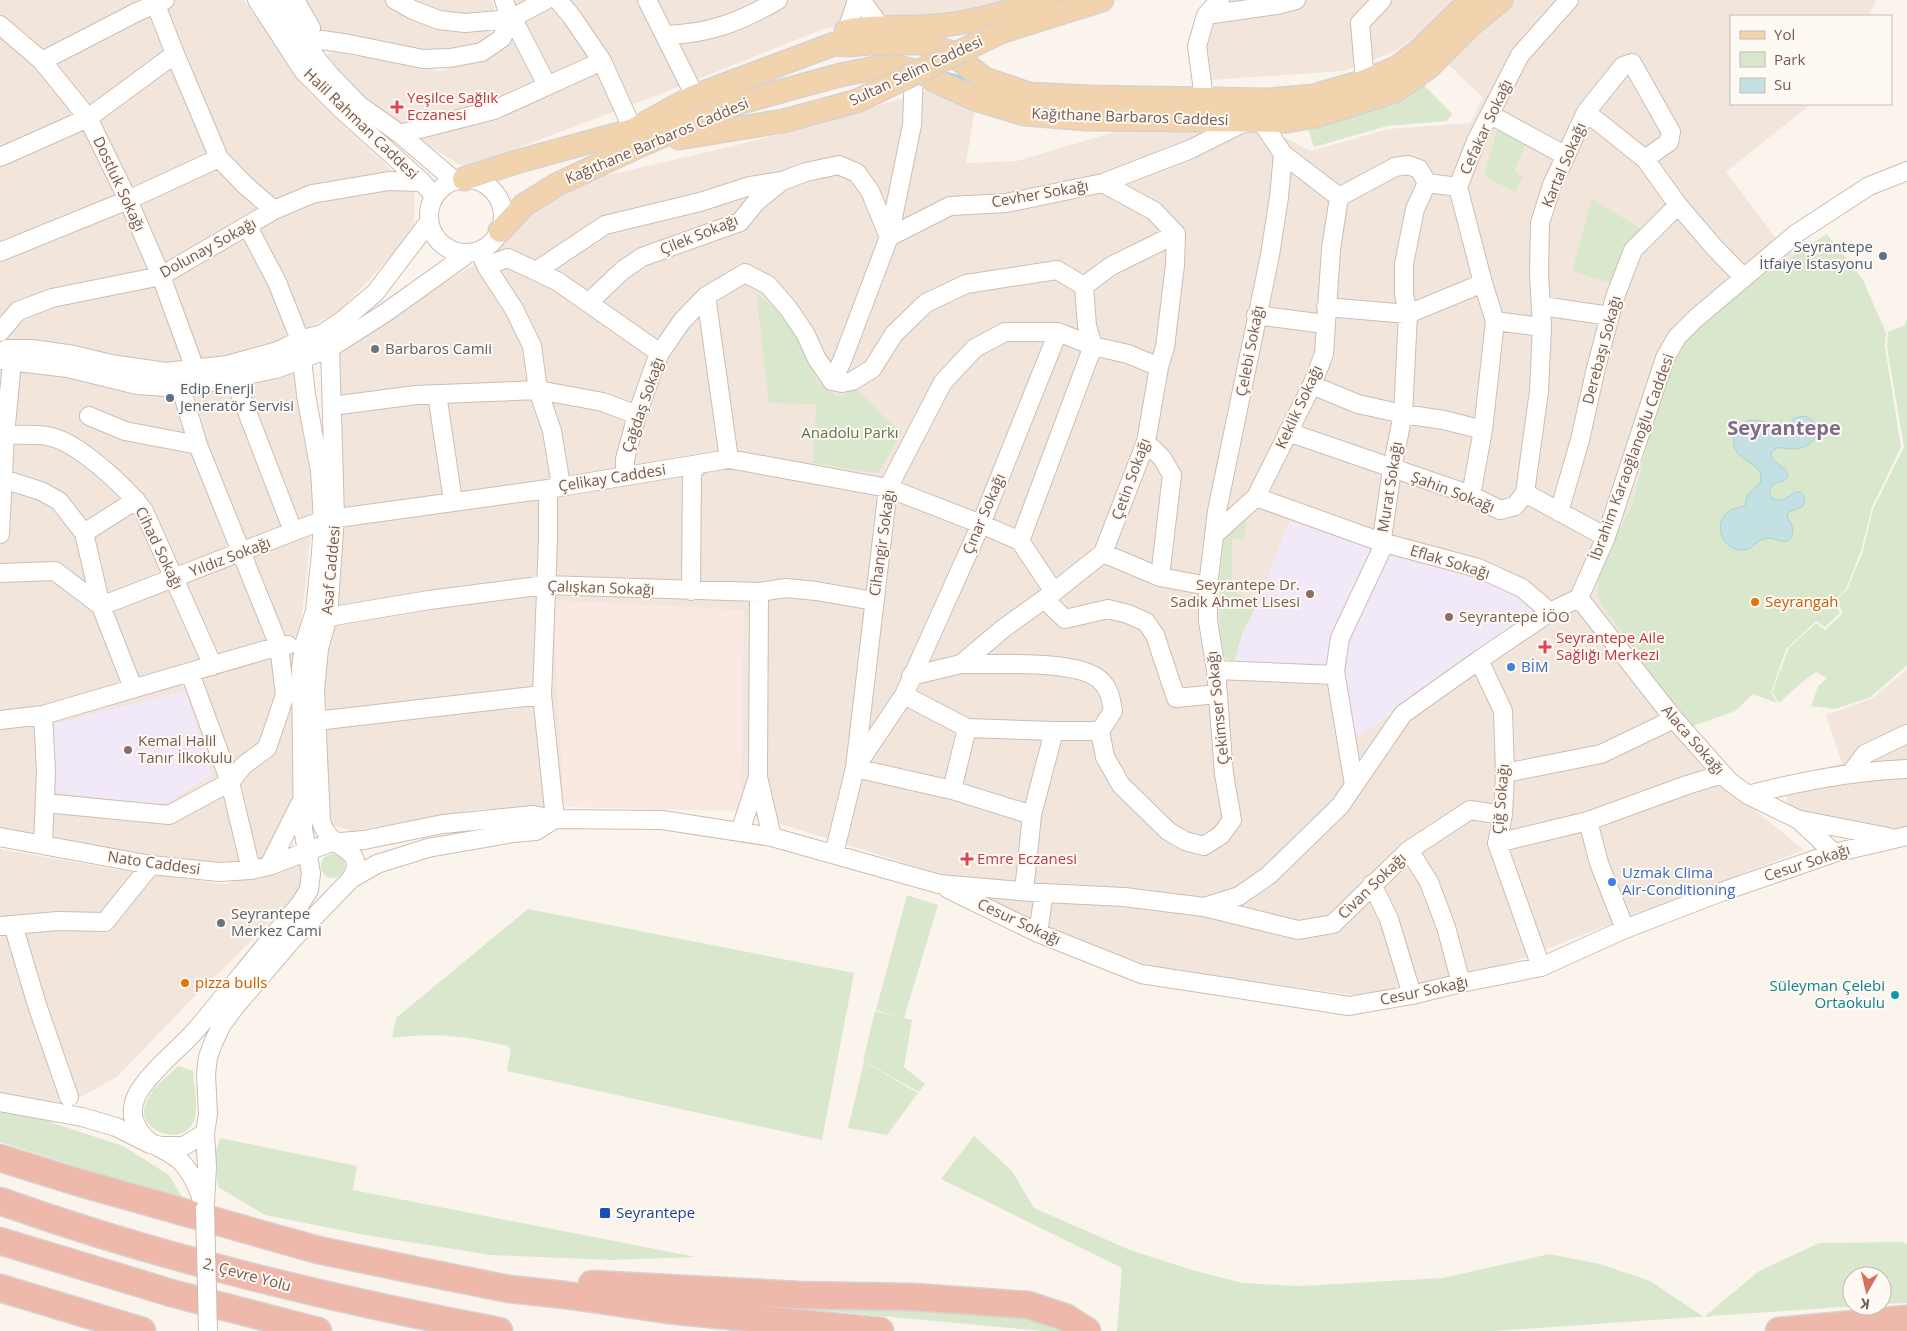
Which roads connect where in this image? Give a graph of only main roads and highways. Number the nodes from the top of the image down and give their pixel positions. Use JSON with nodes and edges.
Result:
{"nodes":[{"id":1,"x":1046,"y":0,"type":"edge"},
{"id":2,"x":1102,"y":0,"type":"edge"},
{"id":3,"x":1471,"y":0,"type":"edge"},
{"id":4,"x":1501,"y":0,"type":"edge"},
{"id":5,"x":1007,"y":14,"type":"edge"},
{"id":6,"x":840,"y":37,"type":"junction"},
{"id":7,"x":1204,"y":98,"type":"junction"},
{"id":8,"x":1088,"y":108,"type":"junction"},
{"id":9,"x":1217,"y":120,"type":"junction"},
{"id":10,"x":636,"y":138,"type":"junction"},
{"id":11,"x":459,"y":180,"type":"road end"},
{"id":12,"x":500,"y":231,"type":"road end"},
{"id":13,"x":0,"y":1158,"type":"edge"},
{"id":14,"x":0,"y":1201,"type":"edge"},
{"id":15,"x":0,"y":1241,"type":"edge"},
{"id":16,"x":318,"y":1250,"type":"junction"},
{"id":17,"x":0,"y":1288,"type":"edge"},
{"id":18,"x":509,"y":1289,"type":"junction"},
{"id":19,"x":1907,"y":1319,"type":"edge"},
{"id":20,"x":142,"y":1331,"type":"edge"},
{"id":21,"x":318,"y":1331,"type":"edge"},
{"id":22,"x":498,"y":1331,"type":"edge"},
{"id":23,"x":690,"y":1331,"type":"edge"},
{"id":24,"x":880,"y":1331,"type":"edge"},
{"id":25,"x":1087,"y":1331,"type":"edge"},
{"id":26,"x":1779,"y":1331,"type":"edge"}],
"edges":[{"from":1,"to":5,"type":"main road","name":"Sultan Selim Caddesi"},
{"from":2,"to":5,"type":"main road","name":"Sultan Selim Caddesi"},
{"from":3,"to":7,"type":"main road","name":"Kağıthane Barbaros Caddesi"},
{"from":4,"to":9,"type":"main road","name":"Kağıthane Barbaros Caddesi"},
{"from":5,"to":6,"type":"main road","name":"Sultan Selim Caddesi"},
{"from":5,"to":10,"type":"main road","name":"Sultan Selim Caddesi","bridge":true},
{"from":6,"to":8,"type":"main road","name":"Kağıthane Barbaros Caddesi"},
{"from":6,"to":10,"type":"main road","name":"Kağıthane Barbaros Caddesi"},
{"from":7,"to":8,"type":"main road","name":"Kağıthane Barbaros Caddesi"},
{"from":7,"to":9,"type":"main road"},
{"from":8,"to":9,"type":"main road","name":"Kağıthane Barbaros Caddesi"},
{"from":8,"to":10,"type":"main road","name":"Kağıthane Barbaros Caddesi"},
{"from":10,"to":11,"type":"main road","name":"Kağıthane Barbaros Caddesi"},
{"from":10,"to":12,"type":"main road","name":"Kağıthane Barbaros Caddesi"},
{"from":13,"to":16,"type":"highway"},
{"from":14,"to":22,"type":"highway","name":"2. Çevre Yolu"},
{"from":15,"to":21,"type":"highway"},
{"from":16,"to":18,"type":"highway"},
{"from":16,"to":25,"type":"highway"},
{"from":17,"to":20,"type":"highway"},
{"from":18,"to":23,"type":"highway"},
{"from":18,"to":24,"type":"highway"},
{"from":19,"to":26,"type":"highway"}]}
